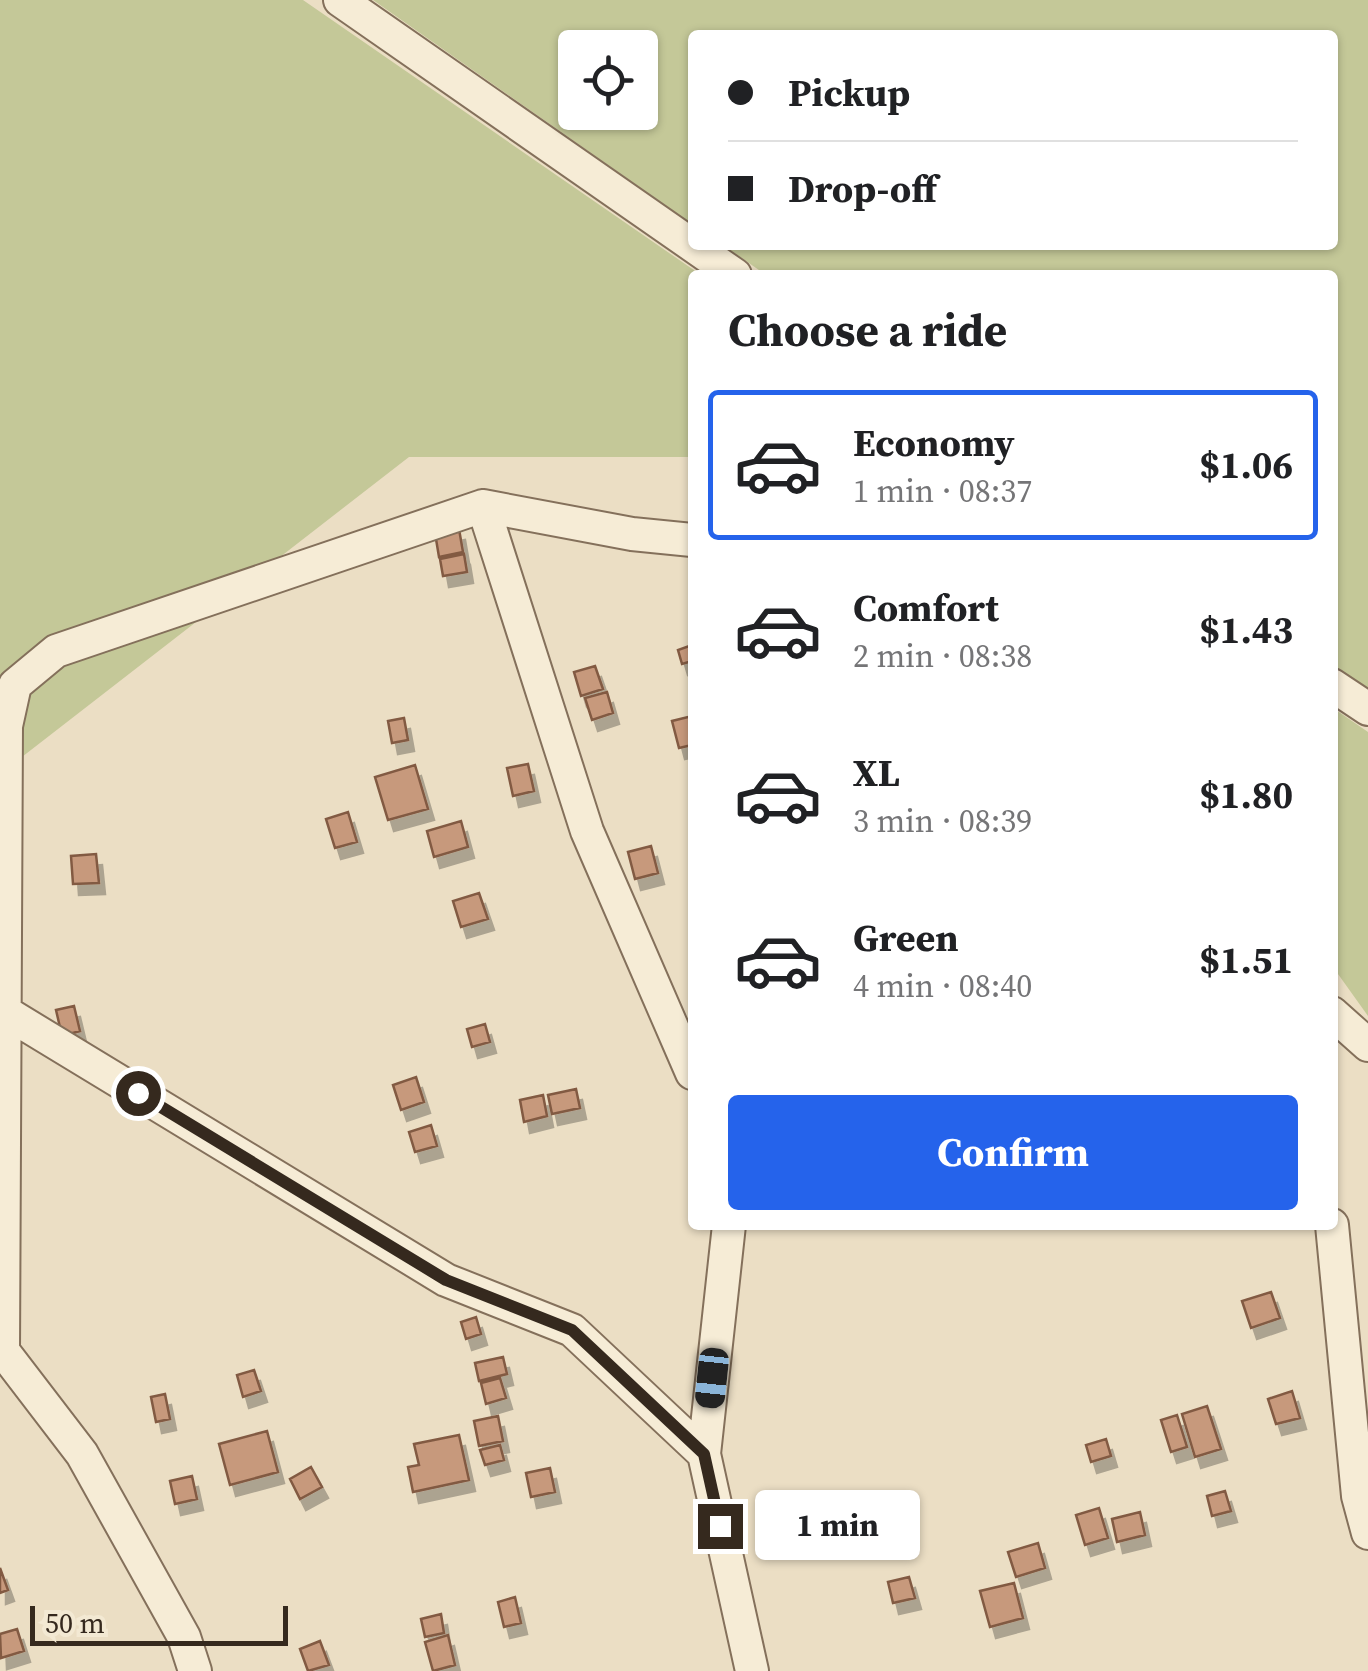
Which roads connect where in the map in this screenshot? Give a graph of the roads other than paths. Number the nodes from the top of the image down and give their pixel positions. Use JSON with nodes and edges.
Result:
{"nodes":[{"id":1,"x":340,"y":0,"type":"edge"},
{"id":2,"x":688,"y":242,"type":"edge"},
{"id":3,"x":700,"y":250,"type":"edge"},
{"id":4,"x":729,"y":270,"type":"edge"},
{"id":5,"x":482,"y":506,"type":"junction"},
{"id":6,"x":688,"y":540,"type":"edge"},
{"id":7,"x":1338,"y":689,"type":"edge"},
{"id":8,"x":1368,"y":709,"type":"edge"},
{"id":9,"x":1,"y":1010,"type":"edge"},
{"id":10,"x":1338,"y":1018,"type":"edge"},
{"id":11,"x":1368,"y":1045,"type":"edge"},
{"id":12,"x":688,"y":1063,"type":"edge"},
{"id":13,"x":728,"y":1230,"type":"edge"},
{"id":14,"x":1332,"y":1230,"type":"edge"},
{"id":15,"x":2,"y":1349,"type":"edge"},
{"id":16,"x":704,"y":1454,"type":"junction"},
{"id":17,"x":1368,"y":1532,"type":"edge"},
{"id":18,"x":184,"y":1637,"type":"junction"},
{"id":19,"x":173,"y":1671,"type":"edge"},
{"id":20,"x":195,"y":1671,"type":"edge"},
{"id":21,"x":752,"y":1671,"type":"edge"}],
"edges":[{"from":1,"to":2,"type":"street"},
{"from":3,"to":4,"type":"street"},
{"from":5,"to":6,"type":"street"},
{"from":5,"to":9,"type":"street"},
{"from":5,"to":12,"type":"street"},
{"from":7,"to":8,"type":"street"},
{"from":9,"to":15,"type":"street"},
{"from":9,"to":16,"type":"street"},
{"from":10,"to":11,"type":"street"},
{"from":13,"to":16,"type":"street"},
{"from":14,"to":17,"type":"street"},
{"from":15,"to":18,"type":"street"},
{"from":16,"to":21,"type":"street"},
{"from":18,"to":19,"type":"street"},
{"from":18,"to":20,"type":"street"}]}
